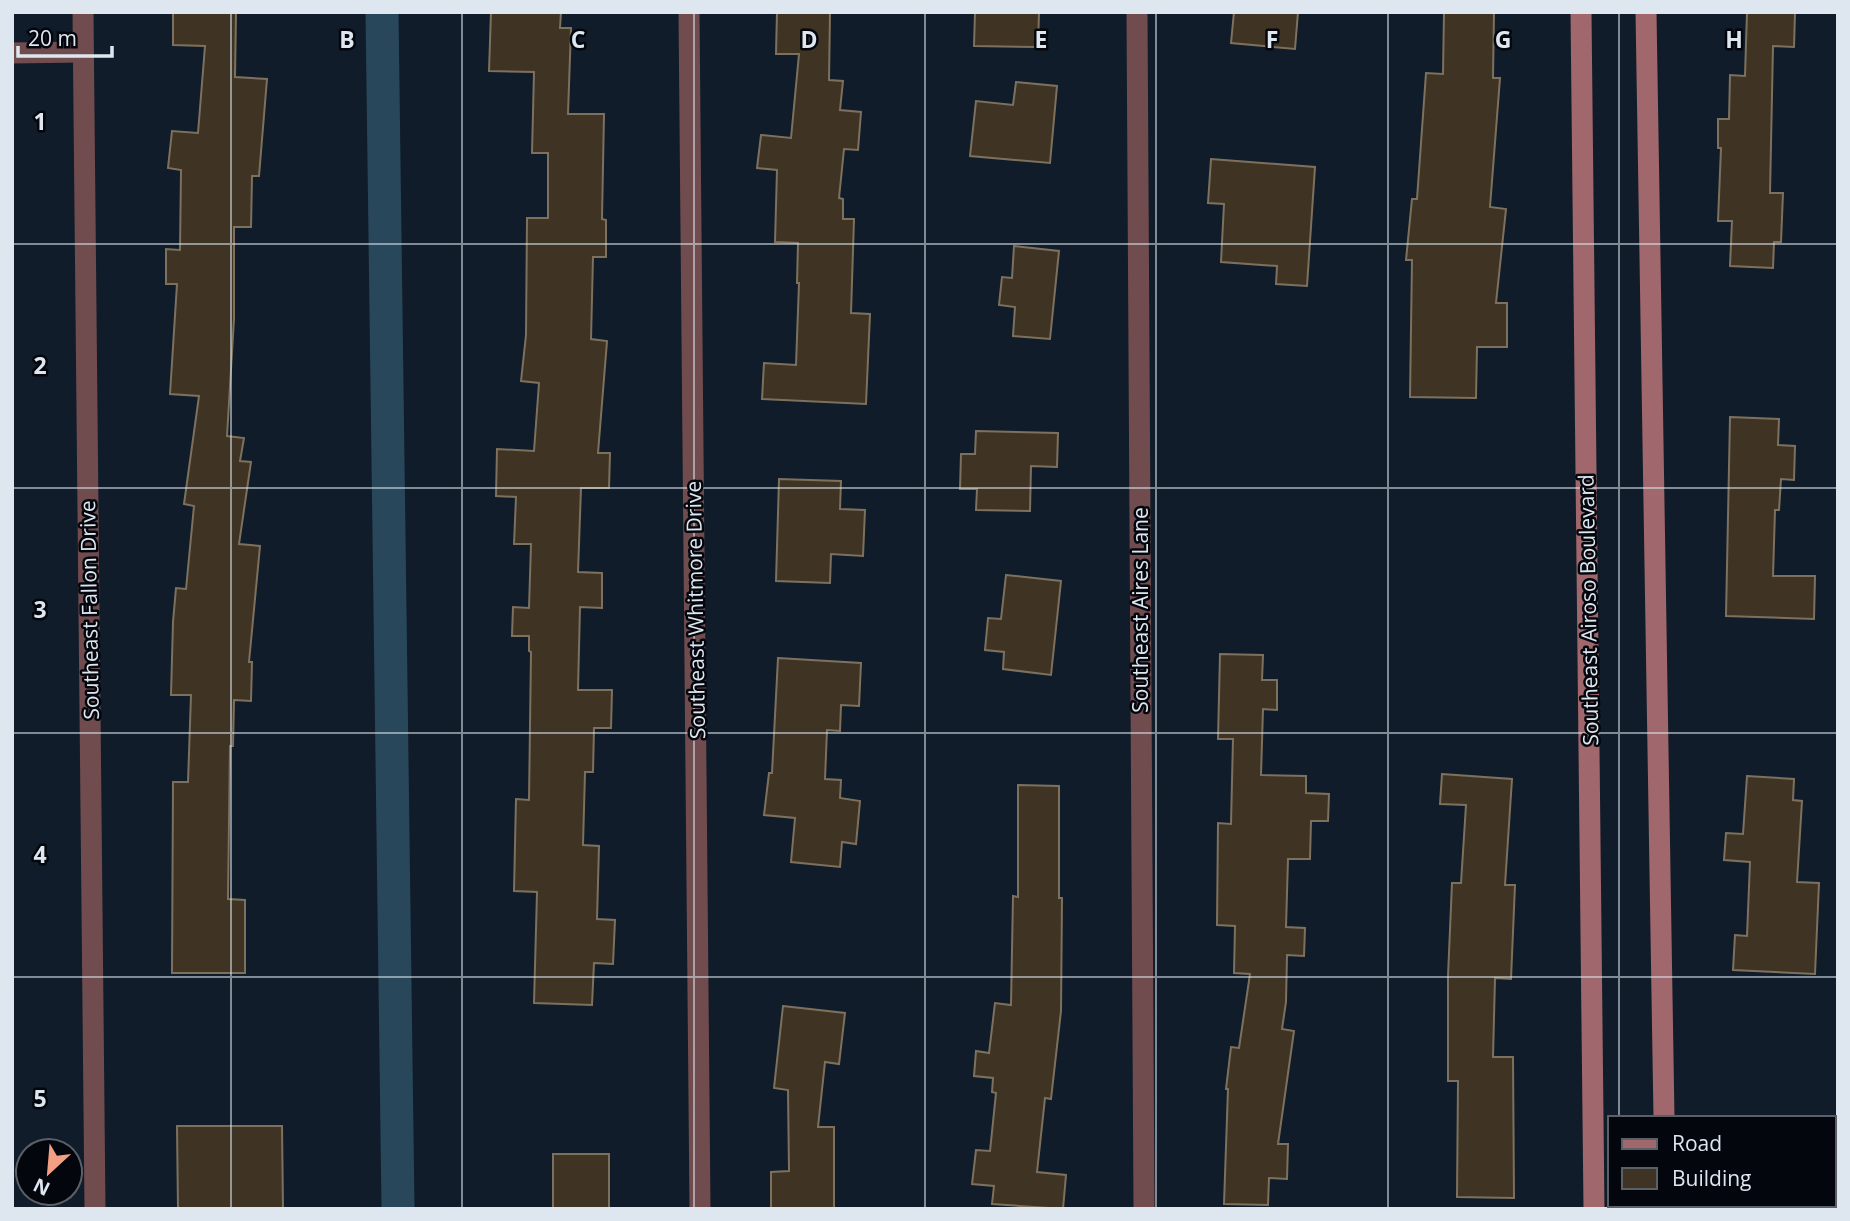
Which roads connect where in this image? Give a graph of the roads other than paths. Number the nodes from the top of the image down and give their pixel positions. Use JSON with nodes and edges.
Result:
{"nodes":[{"id":1,"x":83,"y":12,"type":"edge"},
{"id":2,"x":689,"y":12,"type":"edge"},
{"id":3,"x":1137,"y":12,"type":"edge"},
{"id":4,"x":1581,"y":12,"type":"edge"},
{"id":5,"x":1646,"y":12,"type":"edge"},
{"id":6,"x":83,"y":52,"type":"junction"},
{"id":7,"x":12,"y":53,"type":"edge"},
{"id":8,"x":1664,"y":1116,"type":"edge"},
{"id":9,"x":95,"y":1209,"type":"edge"},
{"id":10,"x":700,"y":1209,"type":"edge"},
{"id":11,"x":1144,"y":1209,"type":"edge"},
{"id":12,"x":1594,"y":1209,"type":"edge"}],
"edges":[{"from":1,"to":6,"type":"street","name":"Southeast Fallon Drive"},
{"from":2,"to":10,"type":"street","name":"Southeast Whitmore Drive"},
{"from":3,"to":11,"type":"street","name":"Southeast Aires Lane"},
{"from":4,"to":12,"type":"main road","name":"Southeast Airoso Boulevard"},
{"from":5,"to":8,"type":"main road"},
{"from":6,"to":7,"type":"street"},
{"from":6,"to":9,"type":"street","name":"Southeast Fallon Drive"}]}
